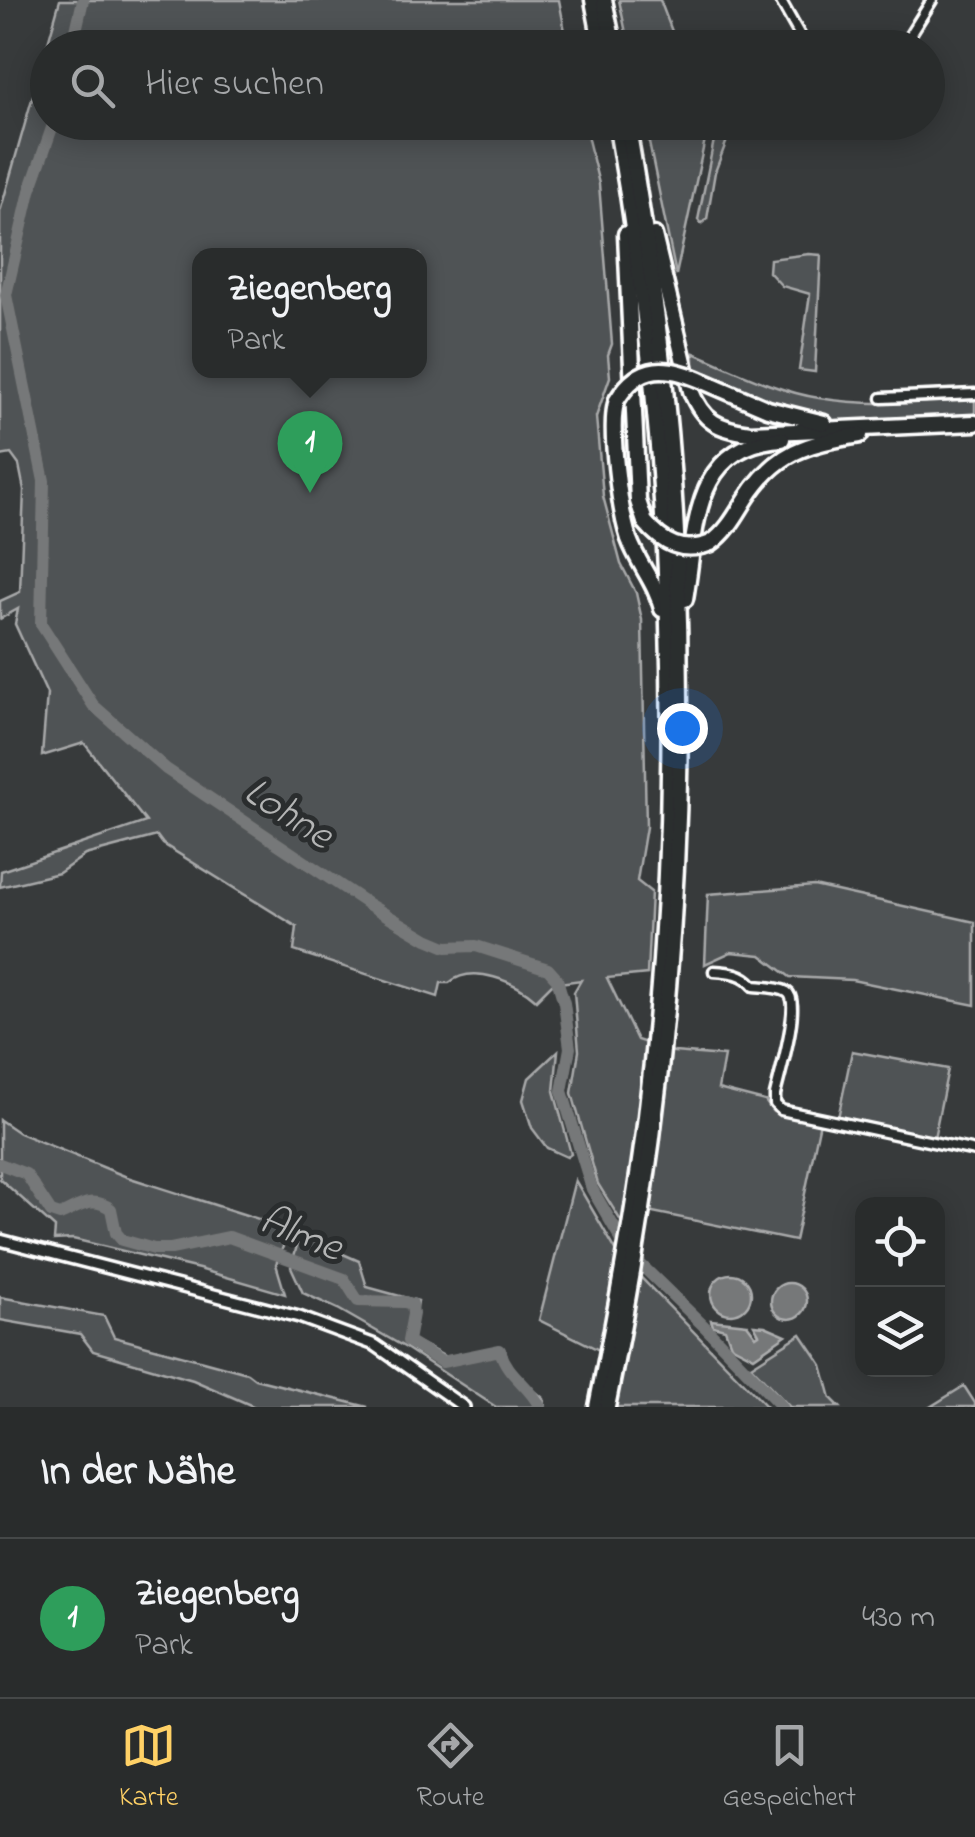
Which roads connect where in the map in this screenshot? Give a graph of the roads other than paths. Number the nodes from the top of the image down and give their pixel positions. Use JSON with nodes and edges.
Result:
{"nodes":[{"id":1,"x":592,"y":0,"type":"edge"},
{"id":2,"x":604,"y":0,"type":"edge"},
{"id":3,"x":780,"y":0,"type":"edge"},
{"id":4,"x":932,"y":0,"type":"edge"},
{"id":5,"x":598,"y":30,"type":"edge"},
{"id":6,"x":610,"y":30,"type":"edge"},
{"id":7,"x":797,"y":30,"type":"edge"},
{"id":8,"x":913,"y":30,"type":"edge"},
{"id":9,"x":619,"y":140,"type":"edge"},
{"id":10,"x":630,"y":140,"type":"edge"},
{"id":11,"x":624,"y":164,"type":"junction"},
{"id":12,"x":638,"y":190,"type":"junction"},
{"id":13,"x":975,"y":394,"type":"edge"},
{"id":14,"x":882,"y":398,"type":"dead end"},
{"id":15,"x":975,"y":424,"type":"edge"},
{"id":16,"x":860,"y":431,"type":"junction"},
{"id":17,"x":674,"y":633,"type":"junction"},
{"id":18,"x":671,"y":875,"type":"junction"},
{"id":19,"x":714,"y":971,"type":"dead end"},
{"id":20,"x":975,"y":1151,"type":"edge"},
{"id":21,"x":0,"y":1240,"type":"edge"},
{"id":22,"x":464,"y":1407,"type":"edge"},
{"id":23,"x":597,"y":1407,"type":"edge"},
{"id":24,"x":607,"y":1407,"type":"edge"}],
"edges":[{"from":1,"to":5,"type":"highway"},
{"from":2,"to":6,"type":"highway"},
{"from":3,"to":7,"type":"street"},
{"from":4,"to":8,"type":"street"},
{"from":9,"to":11,"type":"highway"},
{"from":10,"to":12,"type":"highway"},
{"from":11,"to":16,"type":"highway","bridge":true},
{"from":11,"to":17,"type":"highway"},
{"from":12,"to":16,"type":"highway"},
{"from":12,"to":17,"type":"highway"},
{"from":13,"to":14,"type":"street"},
{"from":15,"to":16,"type":"highway"},
{"from":16,"to":17,"type":"highway"},
{"from":16,"to":17,"type":"highway","bridge":true},
{"from":17,"to":18,"type":"highway"},
{"from":18,"to":23,"type":"highway"},
{"from":18,"to":24,"type":"highway"},
{"from":19,"to":20,"type":"street"},
{"from":21,"to":22,"type":"street"}]}
